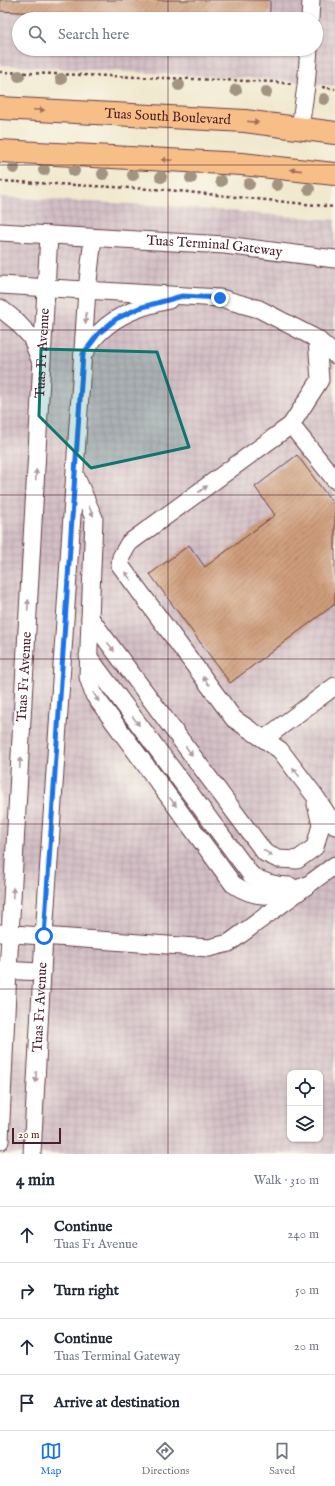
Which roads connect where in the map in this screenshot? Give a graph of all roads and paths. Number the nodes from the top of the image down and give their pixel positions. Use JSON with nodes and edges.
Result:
{"nodes":[{"id":1,"x":311,"y":0,"type":"edge"},
{"id":2,"x":310,"y":12,"type":"edge"},
{"id":3,"x":308,"y":56,"type":"edge"},
{"id":4,"x":0,"y":72,"type":"edge"},
{"id":5,"x":306,"y":86,"type":"junction"},
{"id":6,"x":335,"y":89,"type":"edge"},
{"id":7,"x":0,"y":108,"type":"edge"},
{"id":8,"x":300,"y":128,"type":"junction"},
{"id":9,"x":335,"y":133,"type":"edge"},
{"id":10,"x":0,"y":151,"type":"edge"},
{"id":11,"x":335,"y":174,"type":"edge"},
{"id":12,"x":0,"y":181,"type":"edge"},
{"id":13,"x":335,"y":207,"type":"edge"},
{"id":14,"x":0,"y":232,"type":"edge"},
{"id":15,"x":49,"y":235,"type":"junction"},
{"id":16,"x":93,"y":238,"type":"junction"},
{"id":17,"x":335,"y":259,"type":"edge"},
{"id":18,"x":0,"y":285,"type":"edge"},
{"id":19,"x":46,"y":288,"type":"junction"},
{"id":20,"x":88,"y":290,"type":"junction"},
{"id":21,"x":182,"y":296,"type":"junction"},
{"id":22,"x":0,"y":308,"type":"edge"},
{"id":23,"x":317,"y":339,"type":"junction"},
{"id":24,"x":83,"y":354,"type":"junction"},
{"id":25,"x":335,"y":355,"type":"edge"},
{"id":26,"x":42,"y":366,"type":"junction"},
{"id":27,"x":291,"y":425,"type":"junction"},
{"id":28,"x":75,"y":475,"type":"junction"},
{"id":29,"x":335,"y":480,"type":"edge"},
{"id":30,"x":90,"y":618,"type":"junction"},
{"id":31,"x":335,"y":686,"type":"edge"},
{"id":32,"x":264,"y":739,"type":"junction"},
{"id":33,"x":315,"y":796,"type":"junction"},
{"id":34,"x":335,"y":826,"type":"edge"},
{"id":35,"x":335,"y":865,"type":"edge"},
{"id":36,"x":306,"y":886,"type":"junction"},
{"id":37,"x":5,"y":933,"type":"edge"},
{"id":38,"x":44,"y":936,"type":"junction"},
{"id":39,"x":4,"y":970,"type":"edge"},
{"id":40,"x":42,"y":972,"type":"junction"},
{"id":41,"x":0,"y":1142,"type":"edge"},
{"id":42,"x":32,"y":1154,"type":"edge"}],
"edges":[{"from":1,"to":2,"type":"street"},
{"from":3,"to":5,"type":"street"},
{"from":4,"to":5,"type":"path"},
{"from":5,"to":6,"type":"path"},
{"from":5,"to":8,"type":"street"},
{"from":7,"to":8,"type":"main road","name":"Tuas South Boulevard","one_way":true},
{"from":8,"to":9,"type":"main road","name":"Tuas South Boulevard"},
{"from":11,"to":10,"type":"main road","one_way":true},
{"from":12,"to":13,"type":"path"},
{"from":14,"to":15,"type":"street","name":"Tuas Terminal Gateway"},
{"from":15,"to":16,"type":"street","name":"Tuas Terminal Gateway"},
{"from":15,"to":19,"type":"street","name":"Tuas F1 Avenue"},
{"from":16,"to":17,"type":"street","name":"Tuas Terminal Gateway"},
{"from":16,"to":20,"type":"street","name":"Tuas F1 Avenue"},
{"from":18,"to":19,"type":"street"},
{"from":19,"to":20,"type":"street"},
{"from":19,"to":26,"type":"street","name":"Tuas F1 Avenue"},
{"from":20,"to":21,"type":"street"},
{"from":20,"to":24,"type":"street","name":"Tuas F1 Avenue","one_way":true},
{"from":21,"to":23,"type":"street"},
{"from":21,"to":24,"type":"street"},
{"from":22,"to":26,"type":"street"},
{"from":23,"to":25,"type":"street"},
{"from":23,"to":27,"type":"street"},
{"from":24,"to":28,"type":"street","name":"Tuas F1 Avenue"},
{"from":37,"to":26,"type":"street","name":"Tuas F1 Avenue","one_way":true},
{"from":27,"to":29,"type":"street"},
{"from":32,"to":27,"type":"street","one_way":true},
{"from":28,"to":30,"type":"street","one_way":true},
{"from":28,"to":38,"type":"street","name":"Tuas F1 Avenue"},
{"from":30,"to":33,"type":"street","one_way":true},
{"from":30,"to":36,"type":"street","one_way":true},
{"from":31,"to":32,"type":"street"},
{"from":33,"to":32,"type":"street","one_way":true},
{"from":33,"to":34,"type":"street"},
{"from":35,"to":36,"type":"street"},
{"from":36,"to":38,"type":"street"},
{"from":37,"to":38,"type":"street"},
{"from":37,"to":39,"type":"street","name":"Tuas F1 Avenue"},
{"from":38,"to":40,"type":"street","name":"Tuas F1 Avenue"},
{"from":39,"to":40,"type":"street"},
{"from":39,"to":41,"type":"street","name":"Tuas F1 Avenue"},
{"from":40,"to":42,"type":"street","name":"Tuas F1 Avenue","one_way":true}]}
